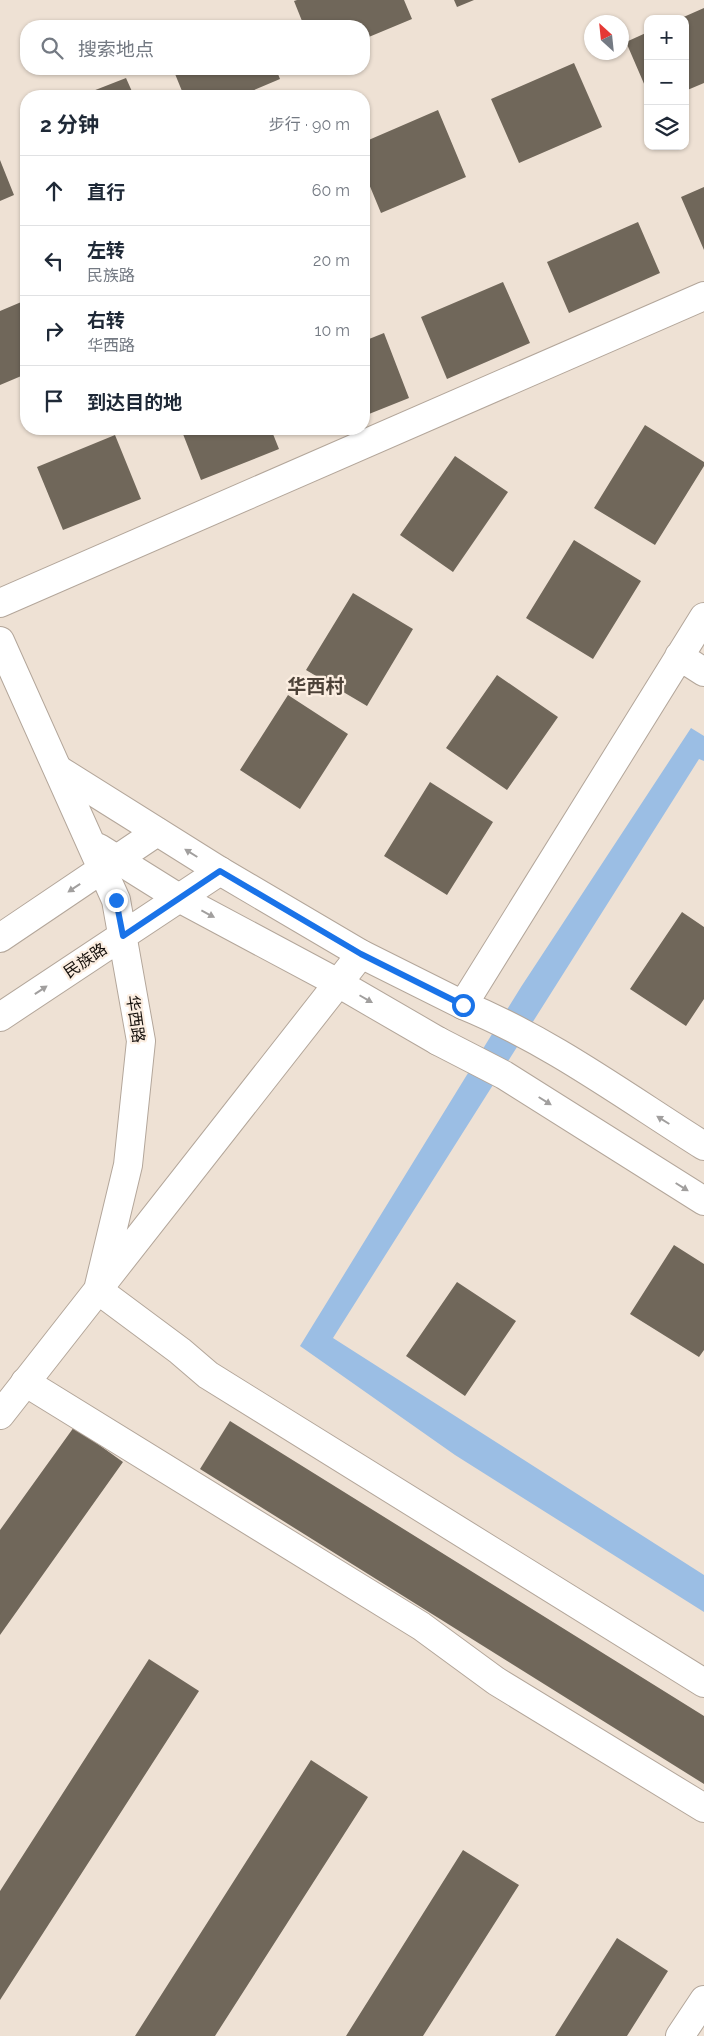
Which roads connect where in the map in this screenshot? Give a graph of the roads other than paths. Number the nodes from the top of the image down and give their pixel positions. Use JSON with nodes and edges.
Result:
{"nodes":[{"id":1,"x":704,"y":296,"type":"edge"},
{"id":2,"x":0,"y":603,"type":"edge"},
{"id":3,"x":704,"y":617,"type":"edge"},
{"id":4,"x":0,"y":641,"type":"edge"},
{"id":5,"x":679,"y":656,"type":"junction"},
{"id":6,"x":704,"y":672,"type":"edge"},
{"id":7,"x":59,"y":770,"type":"junction"},
{"id":8,"x":158,"y":832,"type":"junction"},
{"id":9,"x":110,"y":864,"type":"junction"},
{"id":10,"x":220,"y":871,"type":"junction"},
{"id":11,"x":178,"y":898,"type":"junction"},
{"id":12,"x":123,"y":936,"type":"junction"},
{"id":13,"x":0,"y":938,"type":"edge"},
{"id":14,"x":361,"y":954,"type":"junction"},
{"id":15,"x":338,"y":983,"type":"junction"},
{"id":16,"x":463,"y":1005,"type":"junction"},
{"id":17,"x":0,"y":1017,"type":"edge"},
{"id":18,"x":704,"y":1146,"type":"edge"},
{"id":19,"x":704,"y":1201,"type":"edge"},
{"id":20,"x":98,"y":1290,"type":"junction"},
{"id":21,"x":25,"y":1382,"type":"junction"},
{"id":22,"x":0,"y":1415,"type":"edge"},
{"id":23,"x":704,"y":1683,"type":"edge"},
{"id":24,"x":704,"y":1808,"type":"edge"},
{"id":25,"x":704,"y":2000,"type":"edge"},
{"id":26,"x":680,"y":2036,"type":"edge"}],
"edges":[{"from":1,"to":2,"type":"street"},
{"from":3,"to":5,"type":"street"},
{"from":4,"to":7,"type":"street","name":"华西路"},
{"from":5,"to":6,"type":"street"},
{"from":5,"to":16,"type":"street"},
{"from":7,"to":8,"type":"street"},
{"from":7,"to":9,"type":"street","name":"华西路"},
{"from":8,"to":9,"type":"street"},
{"from":10,"to":8,"type":"street","one_way":true},
{"from":9,"to":11,"type":"street"},
{"from":9,"to":12,"type":"street","name":"华西路"},
{"from":9,"to":13,"type":"street","one_way":true},
{"from":10,"to":11,"type":"street","name":"民族路"},
{"from":10,"to":14,"type":"street"},
{"from":11,"to":12,"type":"street","name":"民族路"},
{"from":11,"to":15,"type":"street","one_way":true},
{"from":17,"to":12,"type":"street","name":"民族路","one_way":true},
{"from":12,"to":20,"type":"street","name":"华西路"},
{"from":14,"to":15,"type":"street"},
{"from":14,"to":16,"type":"street"},
{"from":15,"to":19,"type":"street","one_way":true},
{"from":15,"to":20,"type":"street"},
{"from":18,"to":16,"type":"street","one_way":true},
{"from":20,"to":21,"type":"street","name":"华西路"},
{"from":20,"to":23,"type":"street"},
{"from":21,"to":22,"type":"street","name":"华西路"},
{"from":21,"to":24,"type":"street"},
{"from":25,"to":26,"type":"street"}]}
